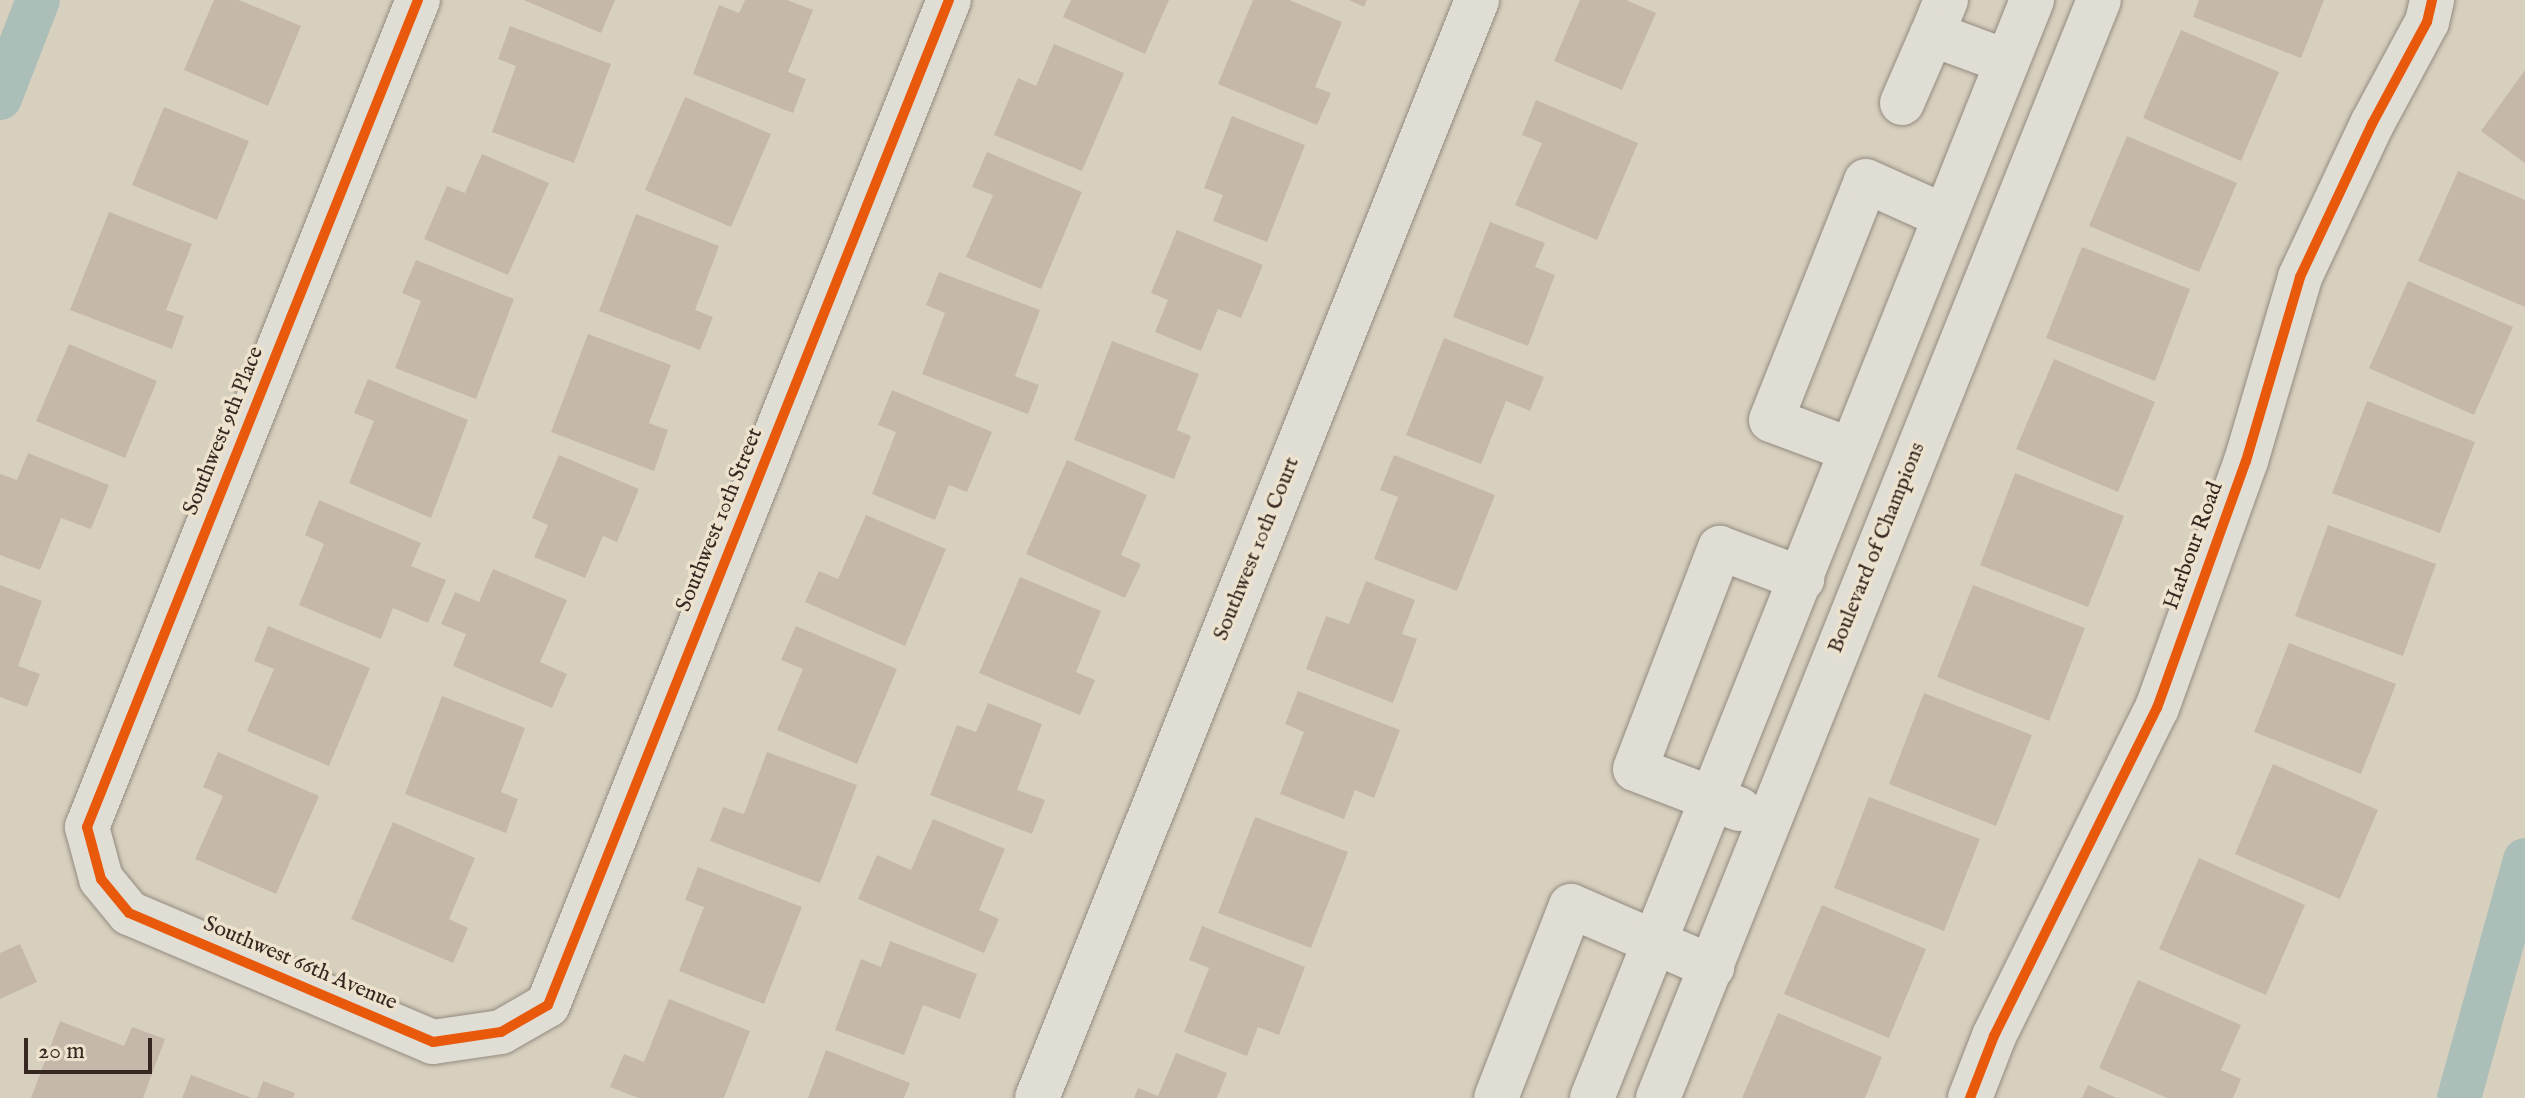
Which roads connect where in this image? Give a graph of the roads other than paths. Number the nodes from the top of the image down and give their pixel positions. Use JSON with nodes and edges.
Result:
{"nodes":[{"id":1,"x":418,"y":0,"type":"edge"},
{"id":2,"x":949,"y":0,"type":"edge"},
{"id":3,"x":1477,"y":0,"type":"edge"},
{"id":4,"x":2032,"y":0,"type":"edge"},
{"id":5,"x":2099,"y":0,"type":"edge"},
{"id":6,"x":2432,"y":0,"type":"edge"},
{"id":7,"x":1939,"y":17,"type":"edge"},
{"id":8,"x":2005,"y":61,"type":"junction"},
{"id":9,"x":1902,"y":103,"type":"dead end"},
{"id":10,"x":1944,"y":216,"type":"junction"},
{"id":11,"x":1851,"y":450,"type":"junction"},
{"id":12,"x":1802,"y":579,"type":"junction"},
{"id":13,"x":1713,"y":799,"type":"junction"},
{"id":14,"x":1767,"y":819,"type":"junction"},
{"id":15,"x":101,"y":879,"type":"joint"},
{"id":16,"x":1653,"y":942,"type":"junction"},
{"id":17,"x":1712,"y":967,"type":"junction"},
{"id":18,"x":501,"y":1032,"type":"joint"},
{"id":19,"x":1037,"y":1098,"type":"edge"},
{"id":20,"x":1496,"y":1098,"type":"edge"},
{"id":21,"x":1592,"y":1098,"type":"edge"},
{"id":22,"x":1658,"y":1098,"type":"edge"},
{"id":23,"x":1970,"y":1098,"type":"edge"}],
"edges":[{"from":1,"to":15,"type":"street","name":"Southwest 9th Place"},
{"from":2,"to":18,"type":"street","name":"Southwest 10th Street"},
{"from":3,"to":19,"type":"street","name":"Southwest 10th Court"},
{"from":4,"to":8,"type":"street"},
{"from":5,"to":14,"type":"street","name":"Boulevard of Champions"},
{"from":6,"to":23,"type":"street","name":"Harbour Road"},
{"from":7,"to":8,"type":"street"},
{"from":7,"to":9,"type":"street"},
{"from":8,"to":10,"type":"street"},
{"from":10,"to":11,"type":"street"},
{"from":10,"to":11,"type":"street"},
{"from":11,"to":12,"type":"street"},
{"from":12,"to":13,"type":"street"},
{"from":12,"to":13,"type":"street"},
{"from":13,"to":14,"type":"street"},
{"from":13,"to":16,"type":"street"},
{"from":14,"to":17,"type":"street","name":"Boulevard of Champions"},
{"from":15,"to":18,"type":"street","name":"Southwest 66th Avenue"},
{"from":16,"to":17,"type":"street"},
{"from":16,"to":20,"type":"street"},
{"from":16,"to":21,"type":"street"},
{"from":17,"to":22,"type":"street","name":"Boulevard of Champions"}]}
